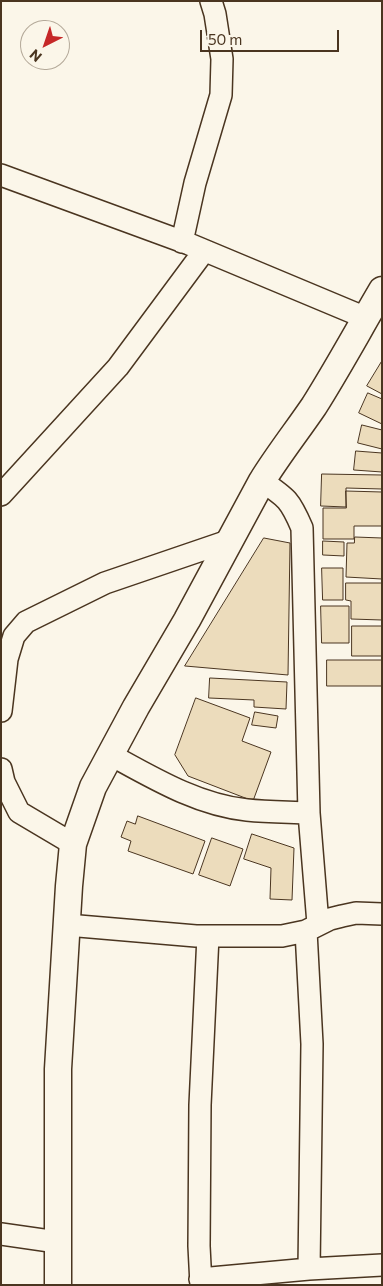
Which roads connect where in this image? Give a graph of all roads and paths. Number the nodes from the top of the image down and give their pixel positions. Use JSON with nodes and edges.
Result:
{"nodes":[{"id":1,"x":211,"y":1,"type":"edge"},
{"id":2,"x":1,"y":175,"type":"edge"},
{"id":3,"x":182,"y":242,"type":"junction"},
{"id":4,"x":204,"y":251,"type":"junction"},
{"id":5,"x":382,"y":290,"type":"edge"},
{"id":6,"x":366,"y":318,"type":"junction"},
{"id":7,"x":262,"y":481,"type":"junction"},
{"id":8,"x":1,"y":494,"type":"edge"},
{"id":9,"x":231,"y":540,"type":"junction"},
{"id":10,"x":1,"y":711,"type":"edge"},
{"id":11,"x":111,"y":755,"type":"junction"},
{"id":12,"x":1,"y":769,"type":"edge"},
{"id":13,"x":308,"y":813,"type":"junction"},
{"id":14,"x":73,"y":844,"type":"junction"},
{"id":15,"x":382,"y":914,"type":"edge"},
{"id":16,"x":67,"y":925,"type":"junction"},
{"id":17,"x":312,"y":927,"type":"junction"},
{"id":18,"x":208,"y":936,"type":"junction"},
{"id":19,"x":1,"y":1234,"type":"edge"},
{"id":20,"x":57,"y":1242,"type":"junction"},
{"id":21,"x":382,"y":1265,"type":"edge"},
{"id":22,"x":309,"y":1269,"type":"junction"},
{"id":23,"x":200,"y":1282,"type":"edge"},
{"id":24,"x":58,"y":1285,"type":"edge"}],
"edges":[{"from":1,"to":3,"type":"street"},
{"from":2,"to":3,"type":"street"},
{"from":3,"to":4,"type":"street"},
{"from":4,"to":6,"type":"street"},
{"from":4,"to":8,"type":"street"},
{"from":5,"to":6,"type":"main road"},
{"from":6,"to":7,"type":"main road"},
{"from":7,"to":9,"type":"main road"},
{"from":7,"to":13,"type":"street"},
{"from":9,"to":10,"type":"street"},
{"from":9,"to":11,"type":"main road"},
{"from":11,"to":13,"type":"street"},
{"from":11,"to":14,"type":"main road"},
{"from":12,"to":14,"type":"street"},
{"from":13,"to":17,"type":"street"},
{"from":14,"to":16,"type":"main road"},
{"from":15,"to":17,"type":"street"},
{"from":16,"to":18,"type":"street"},
{"from":16,"to":20,"type":"main road"},
{"from":17,"to":18,"type":"street"},
{"from":17,"to":22,"type":"street"},
{"from":18,"to":23,"type":"street"},
{"from":19,"to":20,"type":"street"},
{"from":20,"to":24,"type":"main road"},
{"from":21,"to":22,"type":"street"},
{"from":22,"to":23,"type":"street"}]}
